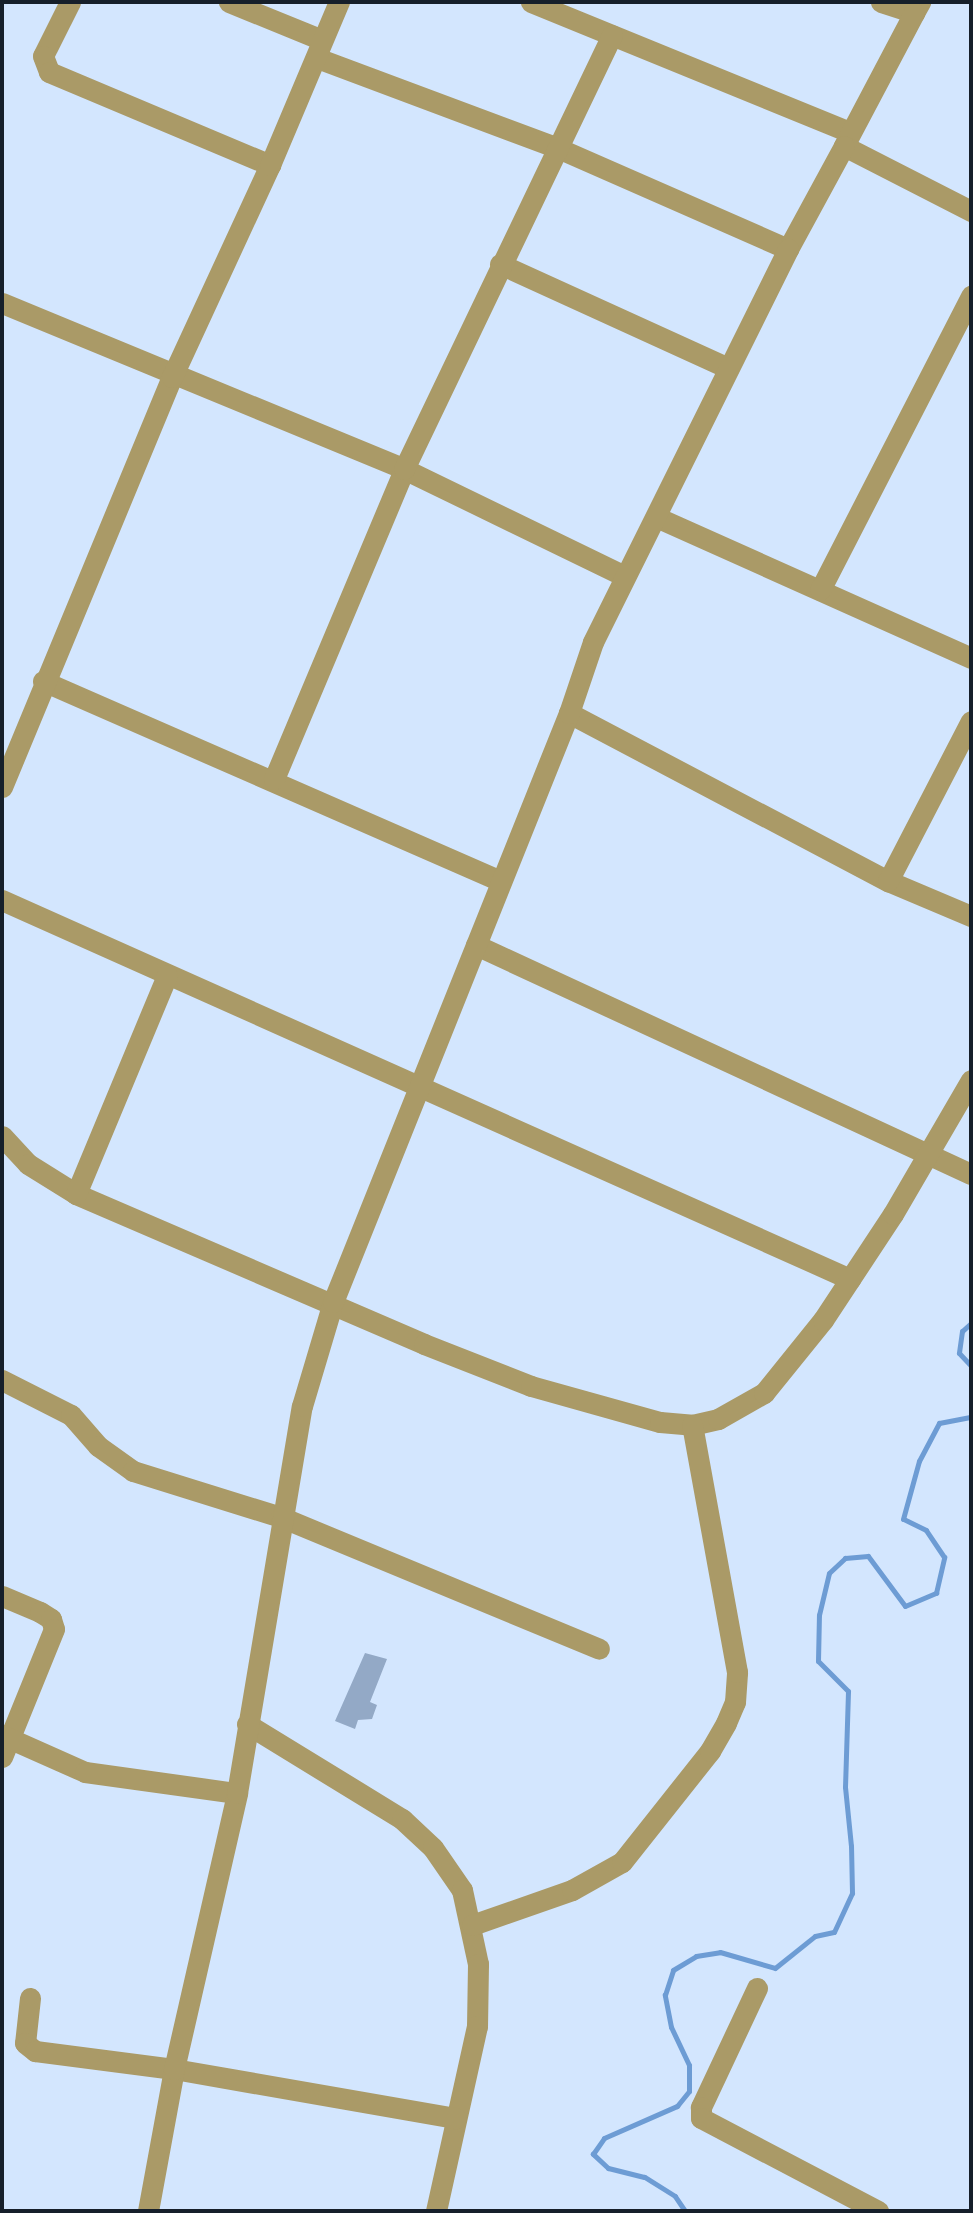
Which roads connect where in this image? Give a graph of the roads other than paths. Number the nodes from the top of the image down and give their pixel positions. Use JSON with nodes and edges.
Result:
{"nodes":[{"id":1,"x":70,"y":2,"type":"edge"},
{"id":2,"x":229,"y":2,"type":"edge"},
{"id":3,"x":339,"y":2,"type":"edge"},
{"id":4,"x":531,"y":2,"type":"edge"},
{"id":5,"x":881,"y":2,"type":"edge"},
{"id":6,"x":917,"y":8,"type":"edge"},
{"id":7,"x":612,"y":35,"type":"junction"},
{"id":8,"x":319,"y":49,"type":"junction"},
{"id":9,"x":847,"y":139,"type":"junction"},
{"id":10,"x":560,"y":149,"type":"junction"},
{"id":11,"x":270,"y":165,"type":"junction"},
{"id":12,"x":971,"y":211,"type":"edge"},
{"id":13,"x":788,"y":249,"type":"junction"},
{"id":14,"x":500,"y":264,"type":"junction"},
{"id":15,"x":971,"y":296,"type":"edge"},
{"id":16,"x":2,"y":303,"type":"edge"},
{"id":17,"x":728,"y":368,"type":"junction"},
{"id":18,"x":172,"y":376,"type":"junction"},
{"id":19,"x":404,"y":469,"type":"junction"},
{"id":20,"x":656,"y":517,"type":"junction"},
{"id":21,"x":624,"y":576,"type":"junction"},
{"id":22,"x":820,"y":590,"type":"junction"},
{"id":23,"x":971,"y":658,"type":"edge"},
{"id":24,"x":43,"y":681,"type":"junction"},
{"id":25,"x":569,"y":713,"type":"junction"},
{"id":26,"x":971,"y":721,"type":"edge"},
{"id":27,"x":274,"y":779,"type":"junction"},
{"id":28,"x":2,"y":787,"type":"edge"},
{"id":29,"x":500,"y":881,"type":"junction"},
{"id":30,"x":888,"y":881,"type":"junction"},
{"id":31,"x":2,"y":900,"type":"edge"},
{"id":32,"x":971,"y":916,"type":"edge"},
{"id":33,"x":476,"y":945,"type":"junction"},
{"id":34,"x":167,"y":975,"type":"junction"},
{"id":35,"x":971,"y":1080,"type":"edge"},
{"id":36,"x":422,"y":1084,"type":"junction"},
{"id":37,"x":2,"y":1136,"type":"edge"},
{"id":38,"x":930,"y":1154,"type":"junction"},
{"id":39,"x":971,"y":1174,"type":"edge"},
{"id":40,"x":76,"y":1194,"type":"junction"},
{"id":41,"x":850,"y":1279,"type":"junction"},
{"id":42,"x":333,"y":1302,"type":"junction"},
{"id":43,"x":4,"y":1388,"type":"edge"},
{"id":44,"x":692,"y":1424,"type":"junction"},
{"id":45,"x":281,"y":1517,"type":"junction"},
{"id":46,"x":2,"y":1597,"type":"edge"},
{"id":47,"x":599,"y":1649,"type":"dead end"},
{"id":48,"x":247,"y":1724,"type":"junction"},
{"id":49,"x":4,"y":1743,"type":"edge"},
{"id":50,"x":237,"y":1794,"type":"junction"},
{"id":51,"x":472,"y":1926,"type":"junction"},
{"id":52,"x":757,"y":1988,"type":"dead end"},
{"id":53,"x":30,"y":1998,"type":"dead end"},
{"id":54,"x":174,"y":2069,"type":"junction"},
{"id":55,"x":456,"y":2118,"type":"junction"},
{"id":56,"x":148,"y":2211,"type":"edge"},
{"id":57,"x":436,"y":2211,"type":"edge"},
{"id":58,"x":878,"y":2211,"type":"edge"}],
"edges":[{"from":1,"to":11,"type":"street"},
{"from":2,"to":8,"type":"street"},
{"from":3,"to":8,"type":"street"},
{"from":4,"to":7,"type":"street"},
{"from":5,"to":6,"type":"street"},
{"from":6,"to":9,"type":"street"},
{"from":7,"to":9,"type":"street"},
{"from":7,"to":10,"type":"street"},
{"from":8,"to":10,"type":"street"},
{"from":8,"to":11,"type":"street"},
{"from":9,"to":12,"type":"street"},
{"from":9,"to":13,"type":"street"},
{"from":10,"to":13,"type":"street"},
{"from":10,"to":14,"type":"street"},
{"from":11,"to":18,"type":"street"},
{"from":13,"to":17,"type":"street"},
{"from":14,"to":17,"type":"street"},
{"from":14,"to":19,"type":"street"},
{"from":15,"to":22,"type":"street"},
{"from":16,"to":18,"type":"street"},
{"from":17,"to":20,"type":"street"},
{"from":18,"to":19,"type":"street"},
{"from":18,"to":24,"type":"street"},
{"from":19,"to":21,"type":"street"},
{"from":19,"to":27,"type":"street"},
{"from":20,"to":21,"type":"street"},
{"from":20,"to":22,"type":"street"},
{"from":21,"to":25,"type":"street"},
{"from":22,"to":23,"type":"street"},
{"from":24,"to":27,"type":"street"},
{"from":24,"to":28,"type":"street"},
{"from":25,"to":29,"type":"street"},
{"from":25,"to":30,"type":"street"},
{"from":26,"to":30,"type":"street"},
{"from":27,"to":29,"type":"street"},
{"from":29,"to":33,"type":"street"},
{"from":30,"to":32,"type":"street"},
{"from":31,"to":34,"type":"street"},
{"from":33,"to":36,"type":"street"},
{"from":33,"to":38,"type":"street"},
{"from":34,"to":36,"type":"street"},
{"from":34,"to":40,"type":"street"},
{"from":35,"to":38,"type":"street"},
{"from":36,"to":41,"type":"street"},
{"from":36,"to":42,"type":"street"},
{"from":37,"to":40,"type":"street"},
{"from":38,"to":39,"type":"street"},
{"from":38,"to":41,"type":"street"},
{"from":40,"to":42,"type":"street"},
{"from":41,"to":44,"type":"street"},
{"from":42,"to":44,"type":"street"},
{"from":42,"to":45,"type":"street"},
{"from":43,"to":45,"type":"street"},
{"from":44,"to":51,"type":"street"},
{"from":45,"to":47,"type":"street"},
{"from":45,"to":48,"type":"street"},
{"from":46,"to":49,"type":"street"},
{"from":48,"to":50,"type":"street"},
{"from":48,"to":51,"type":"street"},
{"from":49,"to":50,"type":"street"},
{"from":50,"to":54,"type":"street"},
{"from":51,"to":55,"type":"street"},
{"from":52,"to":58,"type":"street"},
{"from":53,"to":54,"type":"street"},
{"from":54,"to":55,"type":"street"},
{"from":54,"to":56,"type":"street"},
{"from":55,"to":57,"type":"street"}]}
